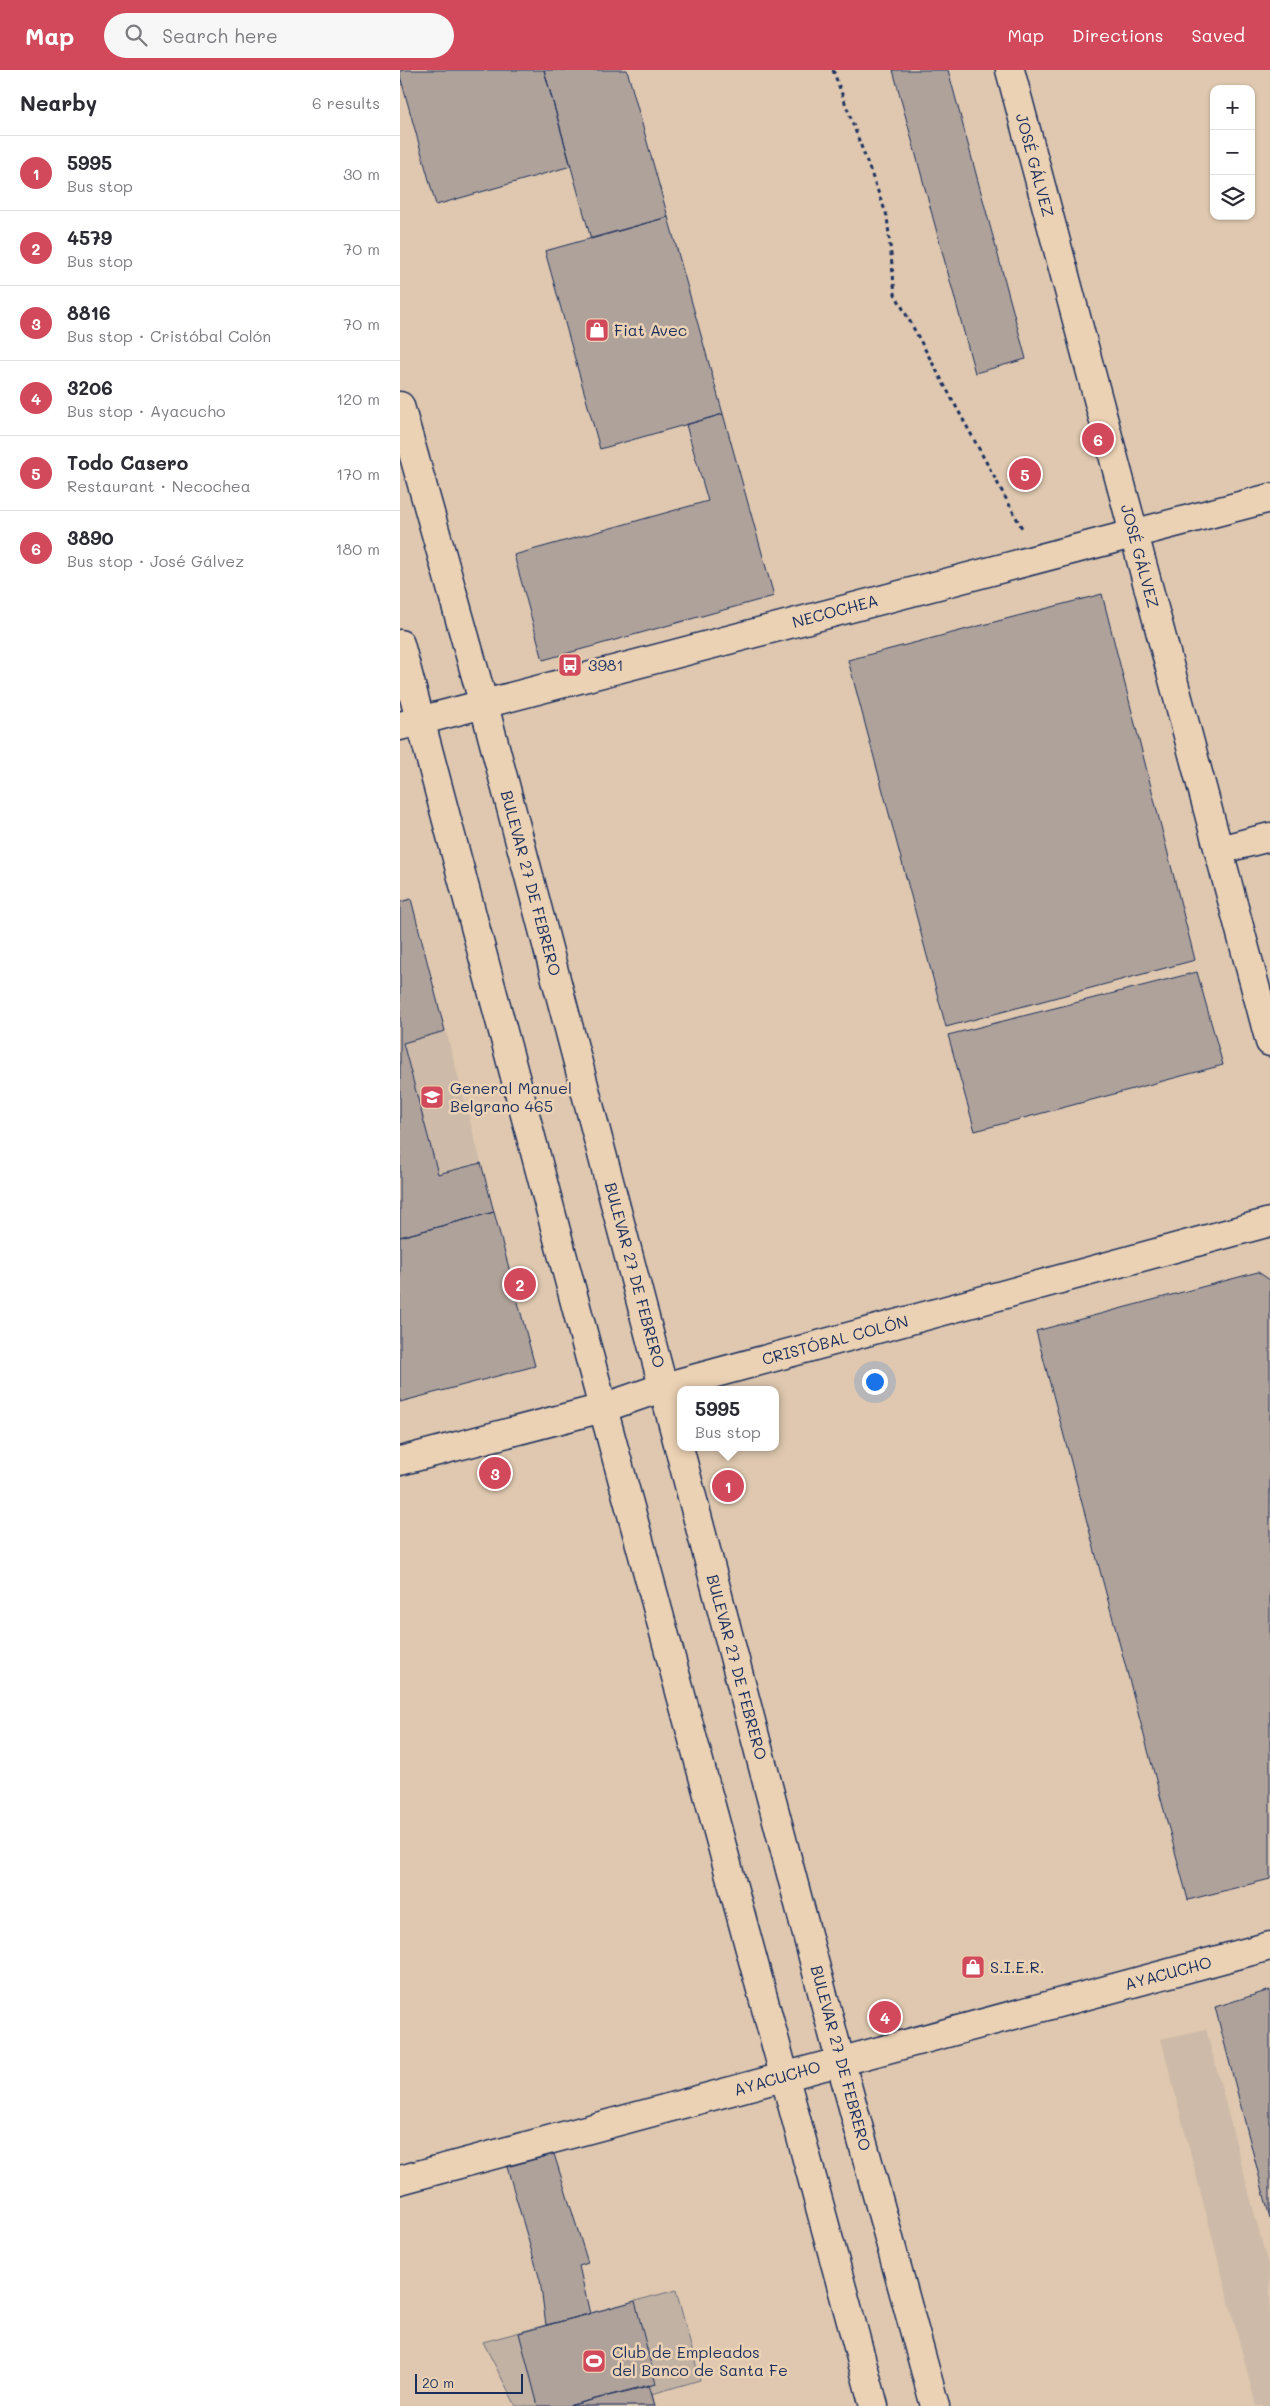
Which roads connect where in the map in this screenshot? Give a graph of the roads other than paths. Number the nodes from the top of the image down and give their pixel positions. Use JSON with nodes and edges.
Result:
{"nodes":[{"id":1,"x":1010,"y":70,"type":"edge"},
{"id":2,"x":400,"y":406,"type":"edge"},
{"id":3,"x":1270,"y":498,"type":"edge"},
{"id":4,"x":1134,"y":534,"type":"junction"},
{"id":5,"x":400,"y":644,"type":"edge"},
{"id":6,"x":484,"y":705,"type":"junction"},
{"id":7,"x":410,"y":724,"type":"edge"},
{"id":8,"x":1270,"y":836,"type":"edge"},
{"id":9,"x":1219,"y":850,"type":"junction"},
{"id":10,"x":1270,"y":1042,"type":"edge"},
{"id":11,"x":1270,"y":1222,"type":"edge"},
{"id":12,"x":664,"y":1387,"type":"junction"},
{"id":13,"x":603,"y":1408,"type":"junction"},
{"id":14,"x":677,"y":1437,"type":"edge"},
{"id":15,"x":681,"y":1451,"type":"edge"},
{"id":16,"x":400,"y":1461,"type":"edge"},
{"id":17,"x":1270,"y":1946,"type":"edge"},
{"id":18,"x":840,"y":2060,"type":"junction"},
{"id":19,"x":786,"y":2076,"type":"junction"},
{"id":20,"x":400,"y":2180,"type":"edge"},
{"id":21,"x":874,"y":2406,"type":"edge"},
{"id":22,"x":935,"y":2406,"type":"edge"}],
"edges":[{"from":1,"to":4,"type":"main road","name":"JOSÉ GÁLVEZ"},
{"from":2,"to":6,"type":"main road","name":"BULEVAR 27 DE FEBRERO"},
{"from":3,"to":4,"type":"main road","name":"NECOCHEA"},
{"from":4,"to":6,"type":"main road","name":"NECOCHEA"},
{"from":4,"to":9,"type":"main road","name":"JOSÉ GÁLVEZ"},
{"from":5,"to":7,"type":"main road"},
{"from":6,"to":7,"type":"main road","name":"NECOCHEA"},
{"from":6,"to":12,"type":"main road","name":"BULEVAR 27 DE FEBRERO"},
{"from":7,"to":13,"type":"main road"},
{"from":8,"to":9,"type":"main road"},
{"from":9,"to":10,"type":"main road","name":"JOSÉ GÁLVEZ"},
{"from":11,"to":12,"type":"main road","name":"CRISTÓBAL COLÓN"},
{"from":12,"to":13,"type":"main road","name":"CRISTÓBAL COLÓN"},
{"from":12,"to":14,"type":"main road","name":"BULEVAR 27 DE FEBRERO"},
{"from":13,"to":16,"type":"main road","name":"CRISTÓBAL COLÓN"},
{"from":13,"to":19,"type":"main road"},
{"from":15,"to":18,"type":"main road","name":"BULEVAR 27 DE FEBRERO"},
{"from":17,"to":18,"type":"main road","name":"AYACUCHO"},
{"from":18,"to":19,"type":"main road","name":"AYACUCHO"},
{"from":18,"to":22,"type":"main road","name":"BULEVAR 27 DE FEBRERO"},
{"from":19,"to":20,"type":"main road","name":"AYACUCHO"},
{"from":19,"to":21,"type":"main road"}]}
